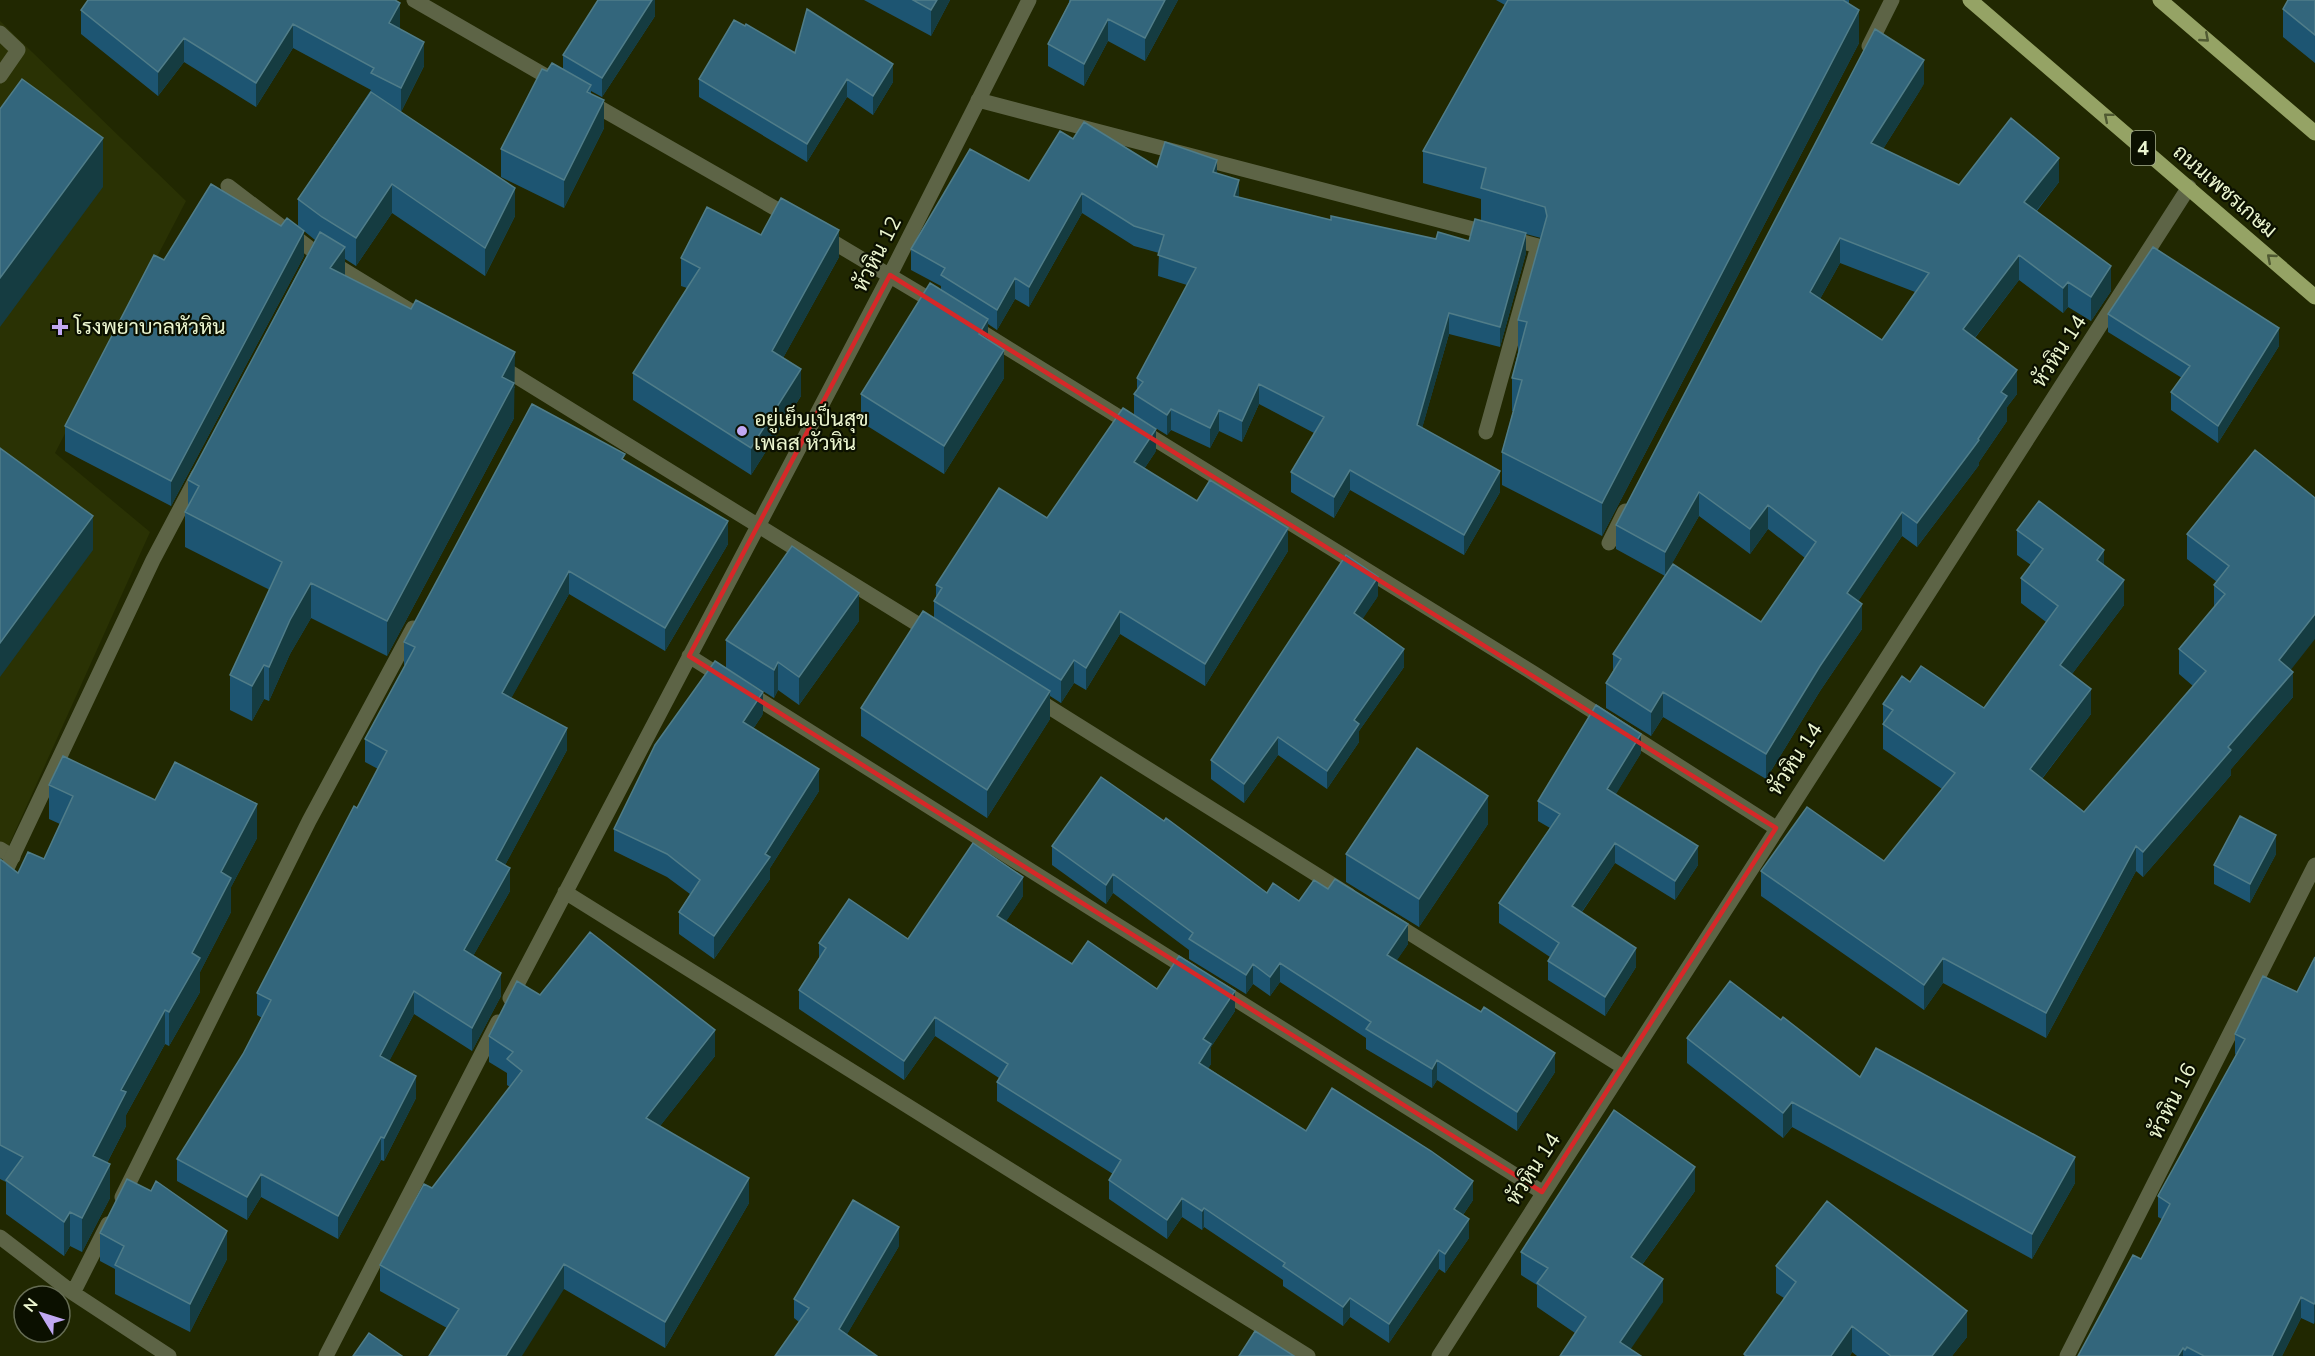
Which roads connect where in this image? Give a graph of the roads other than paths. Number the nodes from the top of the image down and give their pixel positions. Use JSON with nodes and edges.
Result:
{"nodes":[{"id":1,"x":414,"y":0,"type":"edge"},
{"id":2,"x":1029,"y":0,"type":"edge"},
{"id":3,"x":1892,"y":0,"type":"edge"},
{"id":4,"x":1970,"y":0,"type":"edge"},
{"id":5,"x":2160,"y":0,"type":"edge"},
{"id":6,"x":0,"y":33,"type":"edge"},
{"id":7,"x":1860,"y":63,"type":"edge"},
{"id":8,"x":0,"y":76,"type":"edge"},
{"id":9,"x":978,"y":100,"type":"junction"},
{"id":10,"x":2315,"y":134,"type":"edge"},
{"id":11,"x":228,"y":186,"type":"dead end"},
{"id":12,"x":2189,"y":187,"type":"junction"},
{"id":13,"x":890,"y":275,"type":"junction"},
{"id":14,"x":2315,"y":297,"type":"edge"},
{"id":15,"x":418,"y":316,"type":"edge"},
{"id":16,"x":489,"y":359,"type":"edge"},
{"id":17,"x":1486,"y":432,"type":"dead end"},
{"id":18,"x":203,"y":464,"type":"edge"},
{"id":19,"x":1631,"y":501,"type":"edge"},
{"id":20,"x":759,"y":525,"type":"junction"},
{"id":21,"x":1609,"y":543,"type":"dead end"},
{"id":22,"x":422,"y":611,"type":"edge"},
{"id":23,"x":940,"y":638,"type":"edge"},
{"id":24,"x":689,"y":656,"type":"junction"},
{"id":25,"x":1020,"y":689,"type":"edge"},
{"id":26,"x":1776,"y":828,"type":"junction"},
{"id":27,"x":6,"y":853,"type":"edge"},
{"id":28,"x":2315,"y":865,"type":"edge"},
{"id":29,"x":0,"y":883,"type":"edge"},
{"id":30,"x":565,"y":892,"type":"junction"},
{"id":31,"x":1362,"y":903,"type":"edge"},
{"id":32,"x":1382,"y":916,"type":"edge"},
{"id":33,"x":1623,"y":1067,"type":"junction"},
{"id":34,"x":1542,"y":1192,"type":"junction"},
{"id":35,"x":0,"y":1237,"type":"edge"},
{"id":36,"x":73,"y":1293,"type":"junction"},
{"id":37,"x":169,"y":1356,"type":"edge"},
{"id":38,"x":326,"y":1356,"type":"edge"},
{"id":39,"x":1308,"y":1356,"type":"edge"},
{"id":40,"x":1439,"y":1356,"type":"edge"},
{"id":41,"x":2067,"y":1356,"type":"edge"}],
"edges":[{"from":1,"to":13,"type":"street"},
{"from":2,"to":9,"type":"street","name":"หัวหิน 12"},
{"from":3,"to":7,"type":"street"},
{"from":12,"to":4,"type":"main road","name":"ถนนเพชรเกษม","number":"4","one_way":true},
{"from":5,"to":10,"type":"main road","one_way":true},
{"from":6,"to":8,"type":"street"},
{"from":9,"to":13,"type":"street","name":"หัวหิน 12"},
{"from":9,"to":17,"type":"street"},
{"from":11,"to":15,"type":"street"},
{"from":14,"to":12,"type":"main road","name":"ถนนเพชรเกษม","number":"4","one_way":true},
{"from":12,"to":26,"type":"street","name":"หัวหิน 14"},
{"from":13,"to":20,"type":"street","name":"หัวหิน 12"},
{"from":13,"to":26,"type":"street"},
{"from":16,"to":20,"type":"street"},
{"from":18,"to":27,"type":"street"},
{"from":19,"to":21,"type":"street"},
{"from":20,"to":23,"type":"street"},
{"from":20,"to":24,"type":"street","name":"หัวหิน 12"},
{"from":22,"to":36,"type":"street"},
{"from":24,"to":30,"type":"street","name":"หัวหิน 12"},
{"from":24,"to":34,"type":"street"},
{"from":25,"to":31,"type":"street"},
{"from":26,"to":33,"type":"street","name":"หัวหิน 14"},
{"from":27,"to":29,"type":"street"},
{"from":28,"to":41,"type":"street","name":"หัวหิน 16"},
{"from":30,"to":38,"type":"street","name":"หัวหิน 12"},
{"from":30,"to":39,"type":"street"},
{"from":32,"to":33,"type":"street"},
{"from":33,"to":34,"type":"street","name":"หัวหิน 14"},
{"from":34,"to":40,"type":"street","name":"หัวหิน 14"},
{"from":35,"to":36,"type":"street"},
{"from":36,"to":37,"type":"street"}]}
